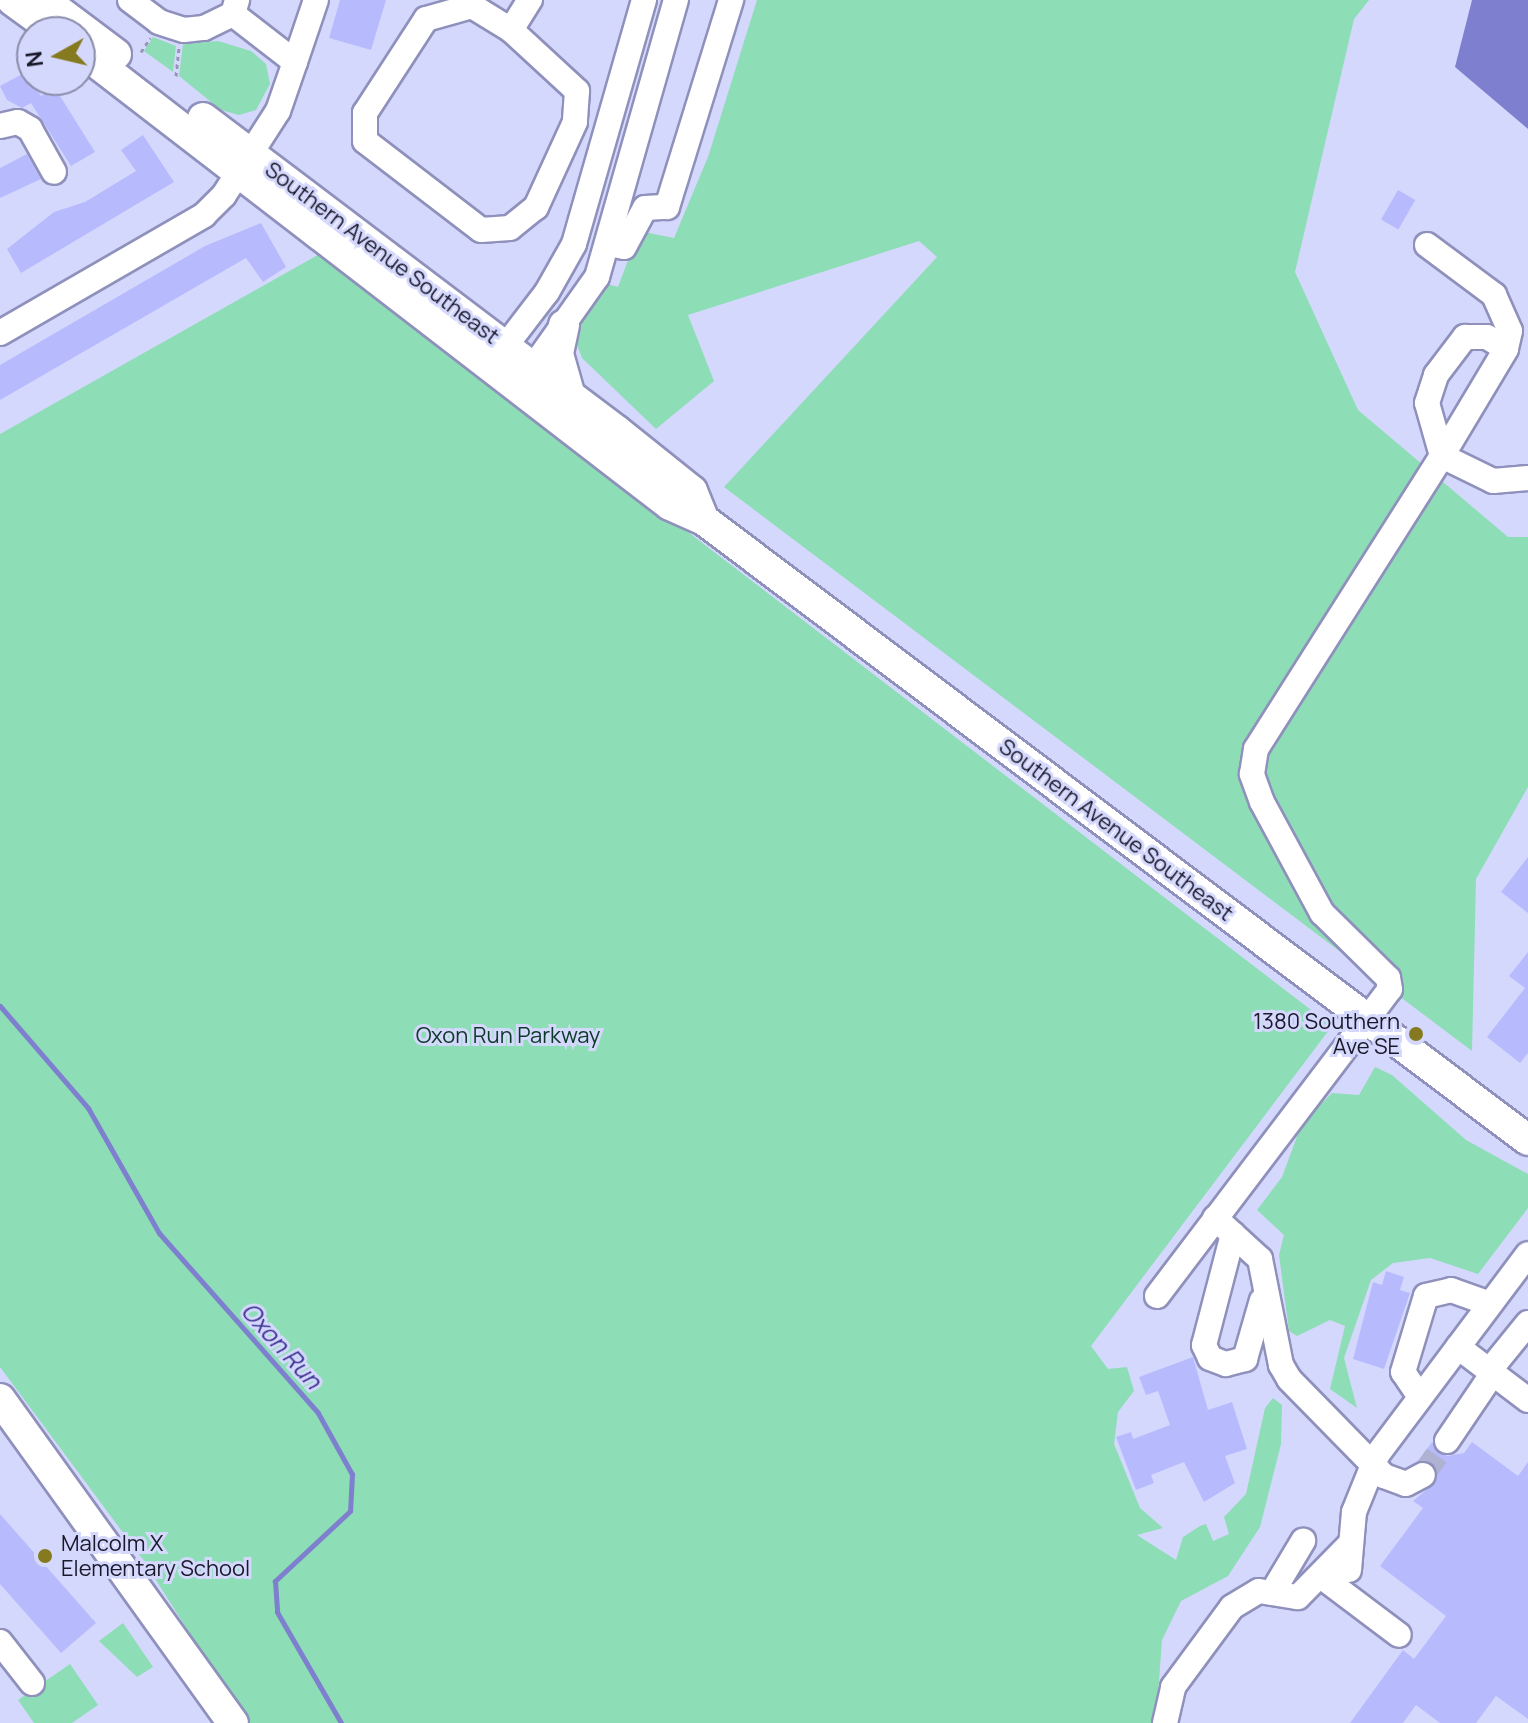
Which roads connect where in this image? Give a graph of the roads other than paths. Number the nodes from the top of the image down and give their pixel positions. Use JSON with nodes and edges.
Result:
{"nodes":[{"id":1,"x":12,"y":0,"type":"edge"},
{"id":2,"x":44,"y":0,"type":"edge"},
{"id":3,"x":130,"y":0,"type":"edge"},
{"id":4,"x":316,"y":0,"type":"edge"},
{"id":5,"x":530,"y":0,"type":"edge"},
{"id":6,"x":731,"y":0,"type":"edge"},
{"id":7,"x":641,"y":2,"type":"edge"},
{"id":8,"x":236,"y":7,"type":"edge"},
{"id":9,"x":674,"y":7,"type":"edge"},
{"id":10,"x":34,"y":16,"type":"edge"},
{"id":11,"x":511,"y":30,"type":"junction"},
{"id":12,"x":96,"y":61,"type":"edge"},
{"id":13,"x":295,"y":62,"type":"junction"},
{"id":14,"x":0,"y":126,"type":"edge"},
{"id":15,"x":244,"y":163,"type":"junction"},
{"id":16,"x":54,"y":172,"type":"dead end"},
{"id":17,"x":609,"y":244,"type":"junction"},
{"id":18,"x":1427,"y":245,"type":"dead end"},
{"id":19,"x":564,"y":325,"type":"junction"},
{"id":20,"x":0,"y":333,"type":"edge"},
{"id":21,"x":1506,"y":349,"type":"junction"},
{"id":22,"x":499,"y":354,"type":"junction"},
{"id":23,"x":527,"y":376,"type":"junction"},
{"id":24,"x":569,"y":393,"type":"junction"},
{"id":25,"x":1442,"y":456,"type":"junction"},
{"id":26,"x":1528,"y":478,"type":"edge"},
{"id":27,"x":704,"y":520,"type":"junction"},
{"id":28,"x":1368,"y":1019,"type":"junction"},
{"id":29,"x":1528,"y":1140,"type":"edge"},
{"id":30,"x":1224,"y":1226,"type":"junction"},
{"id":31,"x":1528,"y":1254,"type":"edge"},
{"id":32,"x":1265,"y":1286,"type":"junction"},
{"id":33,"x":1157,"y":1296,"type":"dead end"},
{"id":34,"x":1490,"y":1304,"type":"junction"},
{"id":35,"x":1528,"y":1323,"type":"edge"},
{"id":36,"x":1458,"y":1347,"type":"junction"},
{"id":37,"x":1491,"y":1372,"type":"junction"},
{"id":38,"x":1420,"y":1397,"type":"junction"},
{"id":39,"x":0,"y":1399,"type":"edge"},
{"id":40,"x":1528,"y":1400,"type":"edge"},
{"id":41,"x":1447,"y":1441,"type":"tunnel mouth"},
{"id":42,"x":1372,"y":1465,"type":"junction"},
{"id":43,"x":1423,"y":1475,"type":"dead end"},
{"id":44,"x":1303,"y":1541,"type":"dead end"},
{"id":45,"x":1350,"y":1544,"type":"junction"},
{"id":46,"x":1349,"y":1570,"type":"dead end"},
{"id":47,"x":1326,"y":1580,"type":"dead end"},
{"id":48,"x":1272,"y":1593,"type":"junction"},
{"id":49,"x":1399,"y":1635,"type":"dead end"},
{"id":50,"x":0,"y":1642,"type":"edge"},
{"id":51,"x":32,"y":1683,"type":"dead end"},
{"id":52,"x":233,"y":1723,"type":"edge"},
{"id":53,"x":1165,"y":1723,"type":"edge"}],
"edges":[{"from":1,"to":10,"type":"main road"},
{"from":2,"to":15,"type":"main road","name":"Southern Avenue Southeast"},
{"from":3,"to":8,"type":"street"},
{"from":4,"to":13,"type":"street"},
{"from":5,"to":11,"type":"street"},
{"from":6,"to":17,"type":"street"},
{"from":7,"to":9,"type":"street"},
{"from":7,"to":22,"type":"street"},
{"from":8,"to":13,"type":"street"},
{"from":9,"to":17,"type":"street"},
{"from":11,"to":11,"type":"street"},
{"from":12,"to":15,"type":"main road","name":"Southern Avenue Southeast"},
{"from":13,"to":15,"type":"street"},
{"from":14,"to":16,"type":"street"},
{"from":15,"to":20,"type":"street"},
{"from":15,"to":22,"type":"main road","name":"Southern Avenue Southeast"},
{"from":17,"to":19,"type":"street"},
{"from":18,"to":21,"type":"street"},
{"from":19,"to":23,"type":"street"},
{"from":19,"to":24,"type":"main road"},
{"from":21,"to":25,"type":"street"},
{"from":21,"to":25,"type":"street"},
{"from":22,"to":23,"type":"main road","name":"Southern Avenue Southeast"},
{"from":23,"to":24,"type":"main road","name":"Southern Avenue Southeast"},
{"from":23,"to":27,"type":"main road","name":"Southern Avenue Southeast"},
{"from":24,"to":27,"type":"main road","name":"Southern Avenue Southeast"},
{"from":25,"to":26,"type":"street"},
{"from":25,"to":28,"type":"street"},
{"from":27,"to":28,"type":"main road","name":"Southern Avenue Southeast"},
{"from":28,"to":29,"type":"main road","name":"Southern Avenue Southeast"},
{"from":28,"to":30,"type":"street"},
{"from":30,"to":32,"type":"street"},
{"from":30,"to":32,"type":"street"},
{"from":30,"to":33,"type":"street"},
{"from":31,"to":34,"type":"street"},
{"from":32,"to":42,"type":"street"},
{"from":34,"to":36,"type":"street"},
{"from":34,"to":38,"type":"street"},
{"from":35,"to":37,"type":"street"},
{"from":36,"to":37,"type":"street"},
{"from":36,"to":38,"type":"street"},
{"from":37,"to":40,"type":"street"},
{"from":37,"to":41,"type":"street"},
{"from":38,"to":42,"type":"street"},
{"from":39,"to":52,"type":"main road"},
{"from":42,"to":43,"type":"street"},
{"from":42,"to":45,"type":"street"},
{"from":44,"to":48,"type":"street"},
{"from":45,"to":46,"type":"street"},
{"from":45,"to":48,"type":"street"},
{"from":47,"to":49,"type":"street"},
{"from":48,"to":53,"type":"street"},
{"from":50,"to":51,"type":"street"}]}
